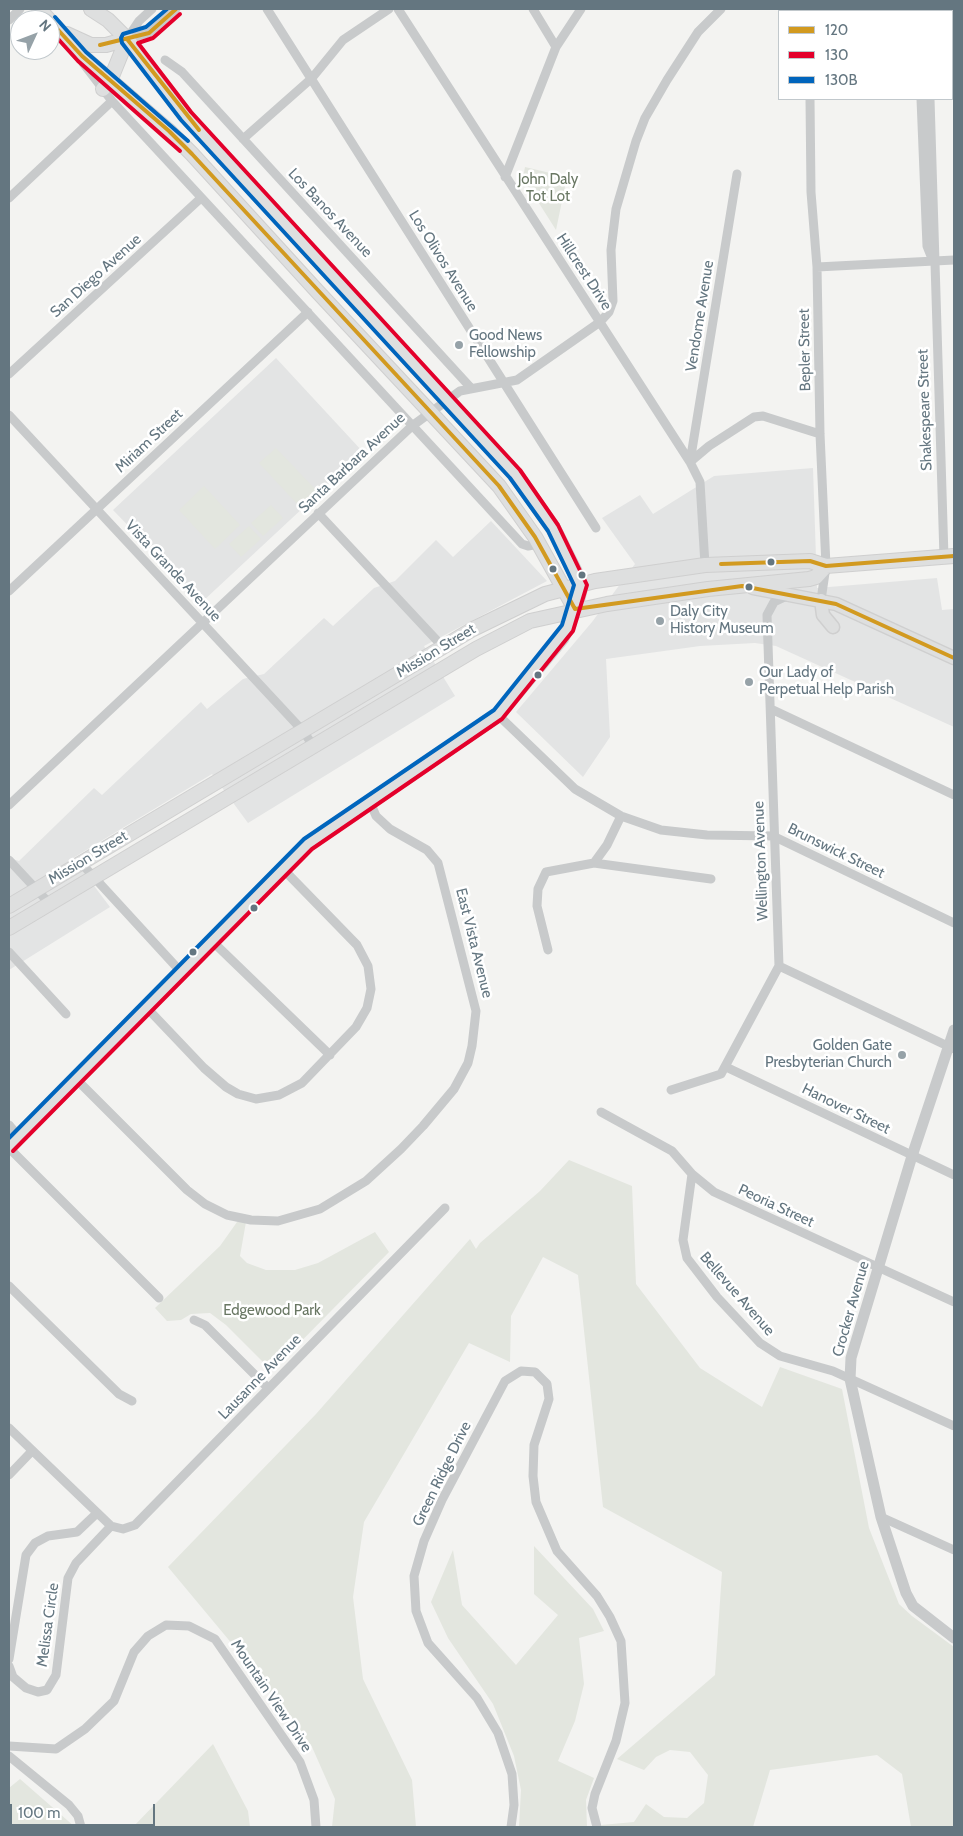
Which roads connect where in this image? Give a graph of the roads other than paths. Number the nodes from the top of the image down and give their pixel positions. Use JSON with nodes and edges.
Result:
{"nodes":[{"id":1,"x":20,"y":9,"type":"edge"},
{"id":2,"x":91,"y":9,"type":"edge"},
{"id":3,"x":152,"y":9,"type":"edge"},
{"id":4,"x":176,"y":9,"type":"edge"},
{"id":5,"x":267,"y":9,"type":"edge"},
{"id":6,"x":389,"y":9,"type":"edge"},
{"id":7,"x":398,"y":9,"type":"edge"},
{"id":8,"x":533,"y":9,"type":"edge"},
{"id":9,"x":580,"y":9,"type":"edge"},
{"id":10,"x":721,"y":9,"type":"edge"},
{"id":11,"x":9,"y":20,"type":"edge"},
{"id":12,"x":60,"y":28,"type":"edge"},
{"id":13,"x":60,"y":31,"type":"edge"},
{"id":14,"x":127,"y":40,"type":"junction"},
{"id":15,"x":556,"y":48,"type":"junction"},
{"id":16,"x":166,"y":60,"type":"dead end"},
{"id":17,"x":312,"y":78,"type":"junction"},
{"id":18,"x":107,"y":85,"type":"junction"},
{"id":19,"x":810,"y":100,"type":"edge"},
{"id":20,"x":921,"y":100,"type":"edge"},
{"id":21,"x":930,"y":100,"type":"edge"},
{"id":22,"x":112,"y":101,"type":"junction"},
{"id":23,"x":243,"y":139,"type":"junction"},
{"id":24,"x":737,"y":174,"type":"dead end"},
{"id":25,"x":505,"y":177,"type":"junction"},
{"id":26,"x":9,"y":198,"type":"edge"},
{"id":27,"x":202,"y":198,"type":"junction"},
{"id":28,"x":954,"y":260,"type":"edge"},
{"id":29,"x":933,"y":261,"type":"junction"},
{"id":30,"x":818,"y":267,"type":"junction"},
{"id":31,"x":308,"y":312,"type":"junction"},
{"id":32,"x":600,"y":322,"type":"junction"},
{"id":33,"x":9,"y":374,"type":"edge"},
{"id":34,"x":505,"y":383,"type":"junction"},
{"id":35,"x":471,"y":388,"type":"junction"},
{"id":36,"x":448,"y":399,"type":"junction"},
{"id":37,"x":431,"y":411,"type":"junction"},
{"id":38,"x":9,"y":416,"type":"edge"},
{"id":39,"x":412,"y":426,"type":"junction"},
{"id":40,"x":820,"y":434,"type":"junction"},
{"id":41,"x":690,"y":462,"type":"junction"},
{"id":42,"x":96,"y":509,"type":"junction"},
{"id":43,"x":318,"y":513,"type":"junction"},
{"id":44,"x":596,"y":528,"type":"dead end"},
{"id":45,"x":539,"y":544,"type":"junction"},
{"id":46,"x":949,"y":557,"type":"edge"},
{"id":47,"x":705,"y":565,"type":"junction"},
{"id":48,"x":826,"y":566,"type":"junction"},
{"id":49,"x":581,"y":584,"type":"junction"},
{"id":50,"x":746,"y":586,"type":"junction"},
{"id":51,"x":563,"y":589,"type":"junction"},
{"id":52,"x":708,"y":589,"type":"junction"},
{"id":53,"x":9,"y":591,"type":"edge"},
{"id":54,"x":791,"y":594,"type":"junction"},
{"id":55,"x":821,"y":600,"type":"junction"},
{"id":56,"x":576,"y":610,"type":"junction"},
{"id":57,"x":202,"y":623,"type":"junction"},
{"id":58,"x":833,"y":627,"type":"dead end"},
{"id":59,"x":442,"y":647,"type":"junction"},
{"id":60,"x":954,"y":658,"type":"edge"},
{"id":61,"x":771,"y":709,"type":"junction"},
{"id":62,"x":498,"y":716,"type":"junction"},
{"id":63,"x":303,"y":731,"type":"junction"},
{"id":64,"x":314,"y":747,"type":"junction"},
{"id":65,"x":954,"y":795,"type":"edge"},
{"id":66,"x":370,"y":802,"type":"junction"},
{"id":67,"x":9,"y":805,"type":"edge"},
{"id":68,"x":621,"y":816,"type":"junction"},
{"id":69,"x":773,"y":836,"type":"junction"},
{"id":70,"x":9,"y":860,"type":"edge"},
{"id":71,"x":81,"y":863,"type":"junction"},
{"id":72,"x":594,"y":863,"type":"junction"},
{"id":73,"x":283,"y":869,"type":"junction"},
{"id":74,"x":95,"y":878,"type":"junction"},
{"id":75,"x":711,"y":879,"type":"dead end"},
{"id":76,"x":36,"y":889,"type":"junction"},
{"id":77,"x":50,"y":904,"type":"junction"},
{"id":78,"x":9,"y":906,"type":"edge"},
{"id":79,"x":954,"y":923,"type":"edge"},
{"id":80,"x":9,"y":928,"type":"edge"},
{"id":81,"x":212,"y":941,"type":"junction"},
{"id":82,"x":548,"y":950,"type":"dead end"},
{"id":83,"x":9,"y":952,"type":"edge"},
{"id":84,"x":779,"y":966,"type":"junction"},
{"id":85,"x":181,"y":972,"type":"junction"},
{"id":86,"x":146,"y":1007,"type":"junction"},
{"id":87,"x":66,"y":1014,"type":"dead end"},
{"id":88,"x":954,"y":1030,"type":"edge"},
{"id":89,"x":951,"y":1048,"type":"edge"},
{"id":90,"x":330,"y":1055,"type":"junction"},
{"id":91,"x":726,"y":1067,"type":"junction"},
{"id":92,"x":76,"y":1079,"type":"junction"},
{"id":93,"x":671,"y":1090,"type":"dead end"},
{"id":94,"x":601,"y":1112,"type":"dead end"},
{"id":95,"x":9,"y":1126,"type":"edge"},
{"id":96,"x":19,"y":1136,"type":"junction"},
{"id":97,"x":9,"y":1148,"type":"edge"},
{"id":98,"x":912,"y":1156,"type":"junction"},
{"id":99,"x":692,"y":1174,"type":"junction"},
{"id":100,"x":954,"y":1174,"type":"edge"},
{"id":101,"x":444,"y":1208,"type":"dead end"},
{"id":102,"x":878,"y":1268,"type":"junction"},
{"id":103,"x":9,"y":1286,"type":"edge"},
{"id":104,"x":159,"y":1298,"type":"dead end"},
{"id":105,"x":954,"y":1302,"type":"edge"},
{"id":106,"x":194,"y":1320,"type":"dead end"},
{"id":107,"x":850,"y":1380,"type":"junction"},
{"id":108,"x":268,"y":1388,"type":"junction"},
{"id":109,"x":132,"y":1401,"type":"dead end"},
{"id":110,"x":954,"y":1426,"type":"edge"},
{"id":111,"x":9,"y":1428,"type":"edge"},
{"id":112,"x":32,"y":1452,"type":"junction"},
{"id":113,"x":9,"y":1475,"type":"edge"},
{"id":114,"x":96,"y":1514,"type":"junction"},
{"id":115,"x":882,"y":1517,"type":"junction"},
{"id":116,"x":111,"y":1526,"type":"junction"},
{"id":117,"x":954,"y":1550,"type":"edge"},
{"id":118,"x":954,"y":1638,"type":"edge"},
{"id":119,"x":9,"y":1659,"type":"edge"},
{"id":120,"x":9,"y":1666,"type":"edge"},
{"id":121,"x":9,"y":1746,"type":"edge"},
{"id":122,"x":9,"y":1756,"type":"edge"},
{"id":123,"x":81,"y":1827,"type":"edge"},
{"id":124,"x":316,"y":1827,"type":"edge"},
{"id":125,"x":511,"y":1827,"type":"edge"},
{"id":126,"x":597,"y":1827,"type":"edge"}],
"edges":[{"from":1,"to":11,"type":"street"},
{"from":2,"to":14,"type":"main road"},
{"from":3,"to":14,"type":"street"},
{"from":4,"to":14,"type":"street"},
{"from":5,"to":17,"type":"street","name":"Los Olivos Avenue"},
{"from":6,"to":17,"type":"street"},
{"from":7,"to":25,"type":"street","name":"Hillcrest Drive"},
{"from":8,"to":15,"type":"street"},
{"from":9,"to":15,"type":"street"},
{"from":10,"to":32,"type":"street","name":"Santa Barbara Avenue"},
{"from":12,"to":14,"type":"main road"},
{"from":13,"to":18,"type":"main road"},
{"from":14,"to":18,"type":"main road"},
{"from":14,"to":36,"type":"main road"},
{"from":15,"to":25,"type":"street"},
{"from":16,"to":23,"type":"street","name":"Los Banos Avenue"},
{"from":17,"to":23,"type":"street"},
{"from":17,"to":34,"type":"street","name":"Los Olivos Avenue"},
{"from":18,"to":22,"type":"street"},
{"from":18,"to":37,"type":"main road"},
{"from":19,"to":30,"type":"street","name":"Bepler Street"},
{"from":20,"to":29,"type":"street","name":"Shakespeare Street"},
{"from":21,"to":29,"type":"street","name":"Shakespeare Street"},
{"from":22,"to":26,"type":"street"},
{"from":22,"to":27,"type":"street"},
{"from":23,"to":35,"type":"street","name":"Los Banos Avenue"},
{"from":24,"to":41,"type":"street","name":"Vendome Avenue"},
{"from":25,"to":32,"type":"street","name":"Hillcrest Drive"},
{"from":27,"to":31,"type":"street"},
{"from":27,"to":33,"type":"street","name":"San Diego Avenue"},
{"from":28,"to":29,"type":"street"},
{"from":29,"to":30,"type":"street"},
{"from":29,"to":46,"type":"street","name":"Shakespeare Street"},
{"from":30,"to":40,"type":"street","name":"Bepler Street"},
{"from":31,"to":39,"type":"street"},
{"from":31,"to":42,"type":"street","name":"Miriam Street"},
{"from":32,"to":34,"type":"street","name":"Santa Barbara Avenue"},
{"from":32,"to":41,"type":"street","name":"Hillcrest Drive"},
{"from":34,"to":35,"type":"street","name":"Santa Barbara Avenue"},
{"from":34,"to":44,"type":"street","name":"Los Olivos Avenue"},
{"from":35,"to":36,"type":"street","name":"Santa Barbara Avenue"},
{"from":36,"to":37,"type":"street","name":"Santa Barbara Avenue"},
{"from":36,"to":49,"type":"main road"},
{"from":37,"to":39,"type":"street","name":"Santa Barbara Avenue"},
{"from":37,"to":45,"type":"main road"},
{"from":38,"to":42,"type":"street","name":"Vista Grande Avenue"},
{"from":39,"to":43,"type":"street","name":"Santa Barbara Avenue"},
{"from":39,"to":45,"type":"street"},
{"from":40,"to":41,"type":"street"},
{"from":40,"to":48,"type":"street","name":"Bepler Street"},
{"from":41,"to":47,"type":"street","name":"Hillcrest Drive"},
{"from":42,"to":53,"type":"street","name":"Miriam Street"},
{"from":42,"to":57,"type":"street","name":"Vista Grande Avenue"},
{"from":43,"to":57,"type":"street","name":"Santa Barbara Avenue"},
{"from":43,"to":59,"type":"street"},
{"from":45,"to":51,"type":"main road"},
{"from":46,"to":48,"type":"main road"},
{"from":47,"to":48,"type":"main road","name":"Mission Street"},
{"from":47,"to":49,"type":"main road","name":"Mission Street"},
{"from":47,"to":52,"type":"main road"},
{"from":48,"to":50,"type":"main road","name":"Mission Street"},
{"from":48,"to":55,"type":"street","name":"Bepler Street"},
{"from":49,"to":51,"type":"main road","name":"Mission Street"},
{"from":49,"to":56,"type":"main road"},
{"from":50,"to":52,"type":"main road","name":"Mission Street"},
{"from":50,"to":54,"type":"main road"},
{"from":51,"to":56,"type":"main road"},
{"from":51,"to":59,"type":"main road","name":"Mission Street"},
{"from":52,"to":56,"type":"main road","name":"Mission Street"},
{"from":54,"to":55,"type":"main road"},
{"from":54,"to":61,"type":"street","name":"Wellington Avenue"},
{"from":55,"to":58,"type":"main road"},
{"from":55,"to":60,"type":"main road"},
{"from":56,"to":62,"type":"main road"},
{"from":56,"to":64,"type":"main road","name":"Mission Street"},
{"from":57,"to":63,"type":"street","name":"Vista Grande Avenue"},
{"from":57,"to":67,"type":"street","name":"Santa Barbara Avenue"},
{"from":59,"to":63,"type":"main road","name":"Mission Street"},
{"from":61,"to":65,"type":"street"},
{"from":61,"to":69,"type":"street","name":"Wellington Avenue"},
{"from":62,"to":66,"type":"main road"},
{"from":62,"to":68,"type":"street","name":"Brunswick Street"},
{"from":63,"to":64,"type":"street","name":"Vista Grande Avenue"},
{"from":63,"to":71,"type":"main road","name":"Mission Street"},
{"from":64,"to":74,"type":"main road","name":"Mission Street"},
{"from":66,"to":73,"type":"main road"},
{"from":66,"to":92,"type":"street","name":"East Vista Avenue"},
{"from":68,"to":69,"type":"street","name":"Brunswick Street"},
{"from":68,"to":72,"type":"street"},
{"from":69,"to":79,"type":"street","name":"Brunswick Street"},
{"from":69,"to":84,"type":"street","name":"Wellington Avenue"},
{"from":70,"to":76,"type":"street"},
{"from":71,"to":74,"type":"street"},
{"from":71,"to":76,"type":"main road","name":"Mission Street"},
{"from":72,"to":75,"type":"street"},
{"from":72,"to":82,"type":"street"},
{"from":73,"to":81,"type":"main road"},
{"from":73,"to":90,"type":"street"},
{"from":74,"to":77,"type":"main road","name":"Mission Street"},
{"from":74,"to":85,"type":"street"},
{"from":76,"to":77,"type":"street"},
{"from":76,"to":78,"type":"main road","name":"Mission Street"},
{"from":77,"to":80,"type":"main road","name":"Mission Street"},
{"from":81,"to":85,"type":"main road"},
{"from":81,"to":90,"type":"street"},
{"from":83,"to":87,"type":"street"},
{"from":84,"to":89,"type":"street"},
{"from":84,"to":91,"type":"street"},
{"from":85,"to":86,"type":"main road"},
{"from":86,"to":90,"type":"street"},
{"from":86,"to":92,"type":"main road"},
{"from":88,"to":89,"type":"street","name":"Crocker Avenue"},
{"from":89,"to":98,"type":"street","name":"Crocker Avenue"},
{"from":91,"to":93,"type":"street"},
{"from":91,"to":98,"type":"street","name":"Hanover Street"},
{"from":92,"to":96,"type":"main road"},
{"from":94,"to":99,"type":"street","name":"Peoria Street"},
{"from":95,"to":96,"type":"street"},
{"from":96,"to":97,"type":"main road"},
{"from":97,"to":104,"type":"street"},
{"from":98,"to":100,"type":"street","name":"Hanover Street"},
{"from":98,"to":102,"type":"street","name":"Crocker Avenue"},
{"from":99,"to":102,"type":"street","name":"Peoria Street"},
{"from":99,"to":107,"type":"street","name":"Bellevue Avenue"},
{"from":101,"to":108,"type":"street","name":"Lausanne Avenue"},
{"from":102,"to":105,"type":"street","name":"Peoria Street"},
{"from":102,"to":107,"type":"street","name":"Crocker Avenue"},
{"from":103,"to":109,"type":"street"},
{"from":106,"to":108,"type":"street"},
{"from":107,"to":110,"type":"street","name":"Bellevue Avenue"},
{"from":107,"to":115,"type":"street","name":"Crocker Avenue"},
{"from":108,"to":116,"type":"street","name":"Lausanne Avenue"},
{"from":111,"to":112,"type":"street"},
{"from":112,"to":113,"type":"street"},
{"from":112,"to":114,"type":"street"},
{"from":114,"to":116,"type":"street"},
{"from":114,"to":119,"type":"street"},
{"from":115,"to":117,"type":"street"},
{"from":115,"to":118,"type":"street","name":"Crocker Avenue"},
{"from":116,"to":120,"type":"street","name":"Melissa Circle"},
{"from":121,"to":124,"type":"street","name":"Mountain View Drive"},
{"from":122,"to":123,"type":"street"},
{"from":125,"to":126,"type":"street","name":"Green Ridge Drive"}]}
